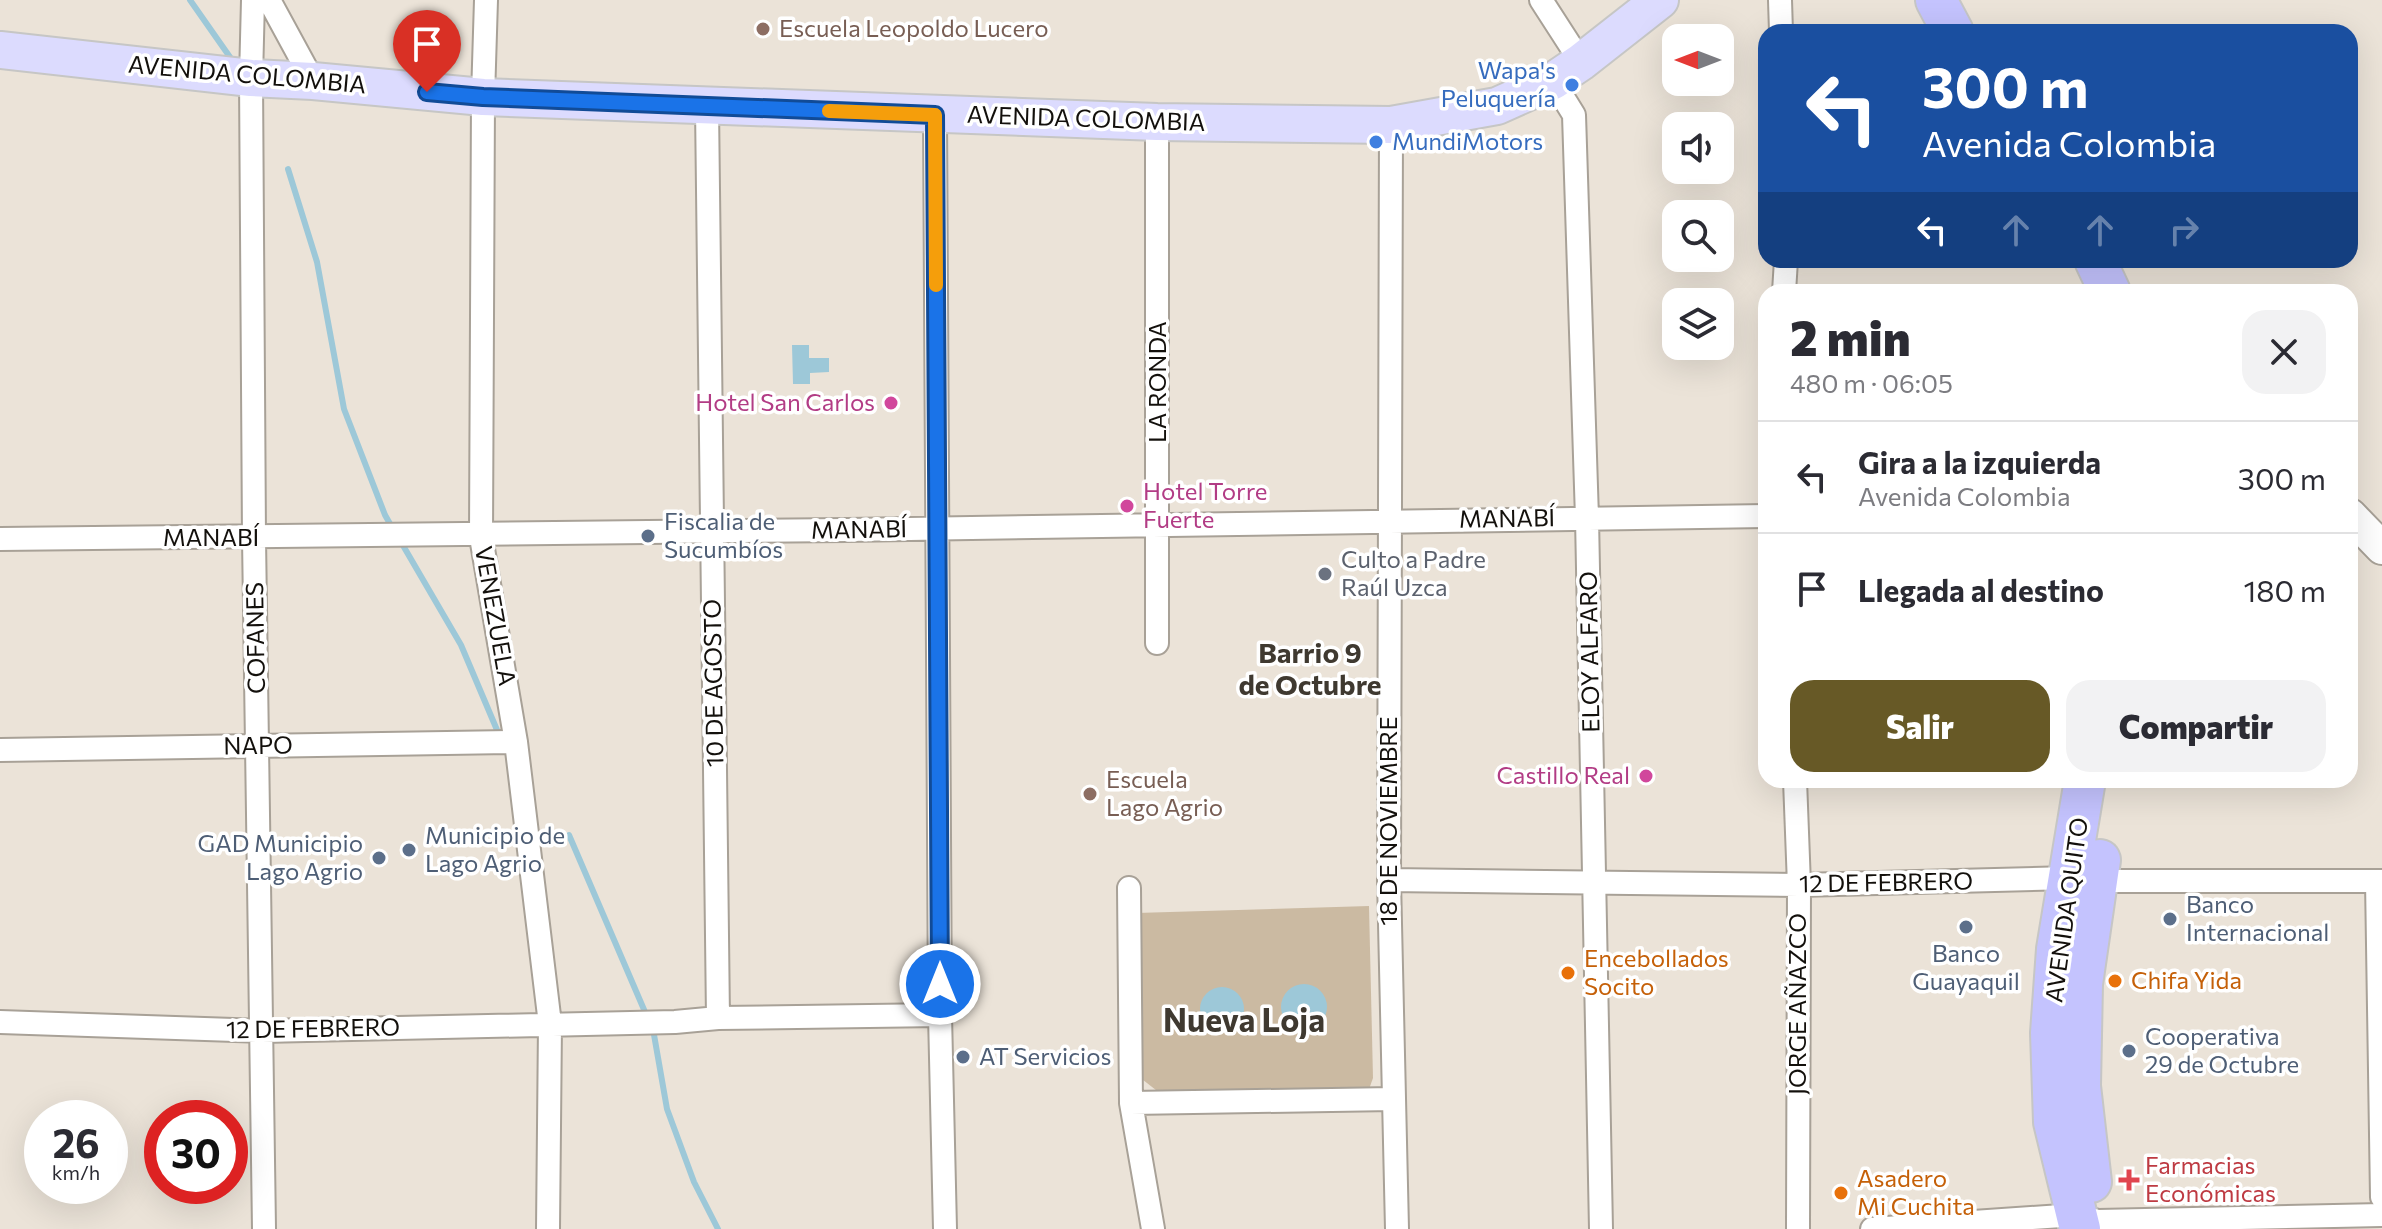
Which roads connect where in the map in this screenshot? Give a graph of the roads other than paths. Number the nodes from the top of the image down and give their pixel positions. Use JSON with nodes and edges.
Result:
{"nodes":[{"id":1,"x":253,"y":0,"type":"edge"},
{"id":2,"x":269,"y":0,"type":"edge"},
{"id":3,"x":486,"y":0,"type":"edge"},
{"id":4,"x":1541,"y":0,"type":"edge"},
{"id":5,"x":1660,"y":0,"type":"edge"},
{"id":6,"x":1780,"y":0,"type":"edge"},
{"id":7,"x":1936,"y":0,"type":"edge"},
{"id":8,"x":1965,"y":0,"type":"edge"},
{"id":9,"x":1781,"y":24,"type":"edge"},
{"id":10,"x":1949,"y":24,"type":"edge"},
{"id":11,"x":1977,"y":24,"type":"edge"},
{"id":12,"x":0,"y":50,"type":"edge"},
{"id":13,"x":1567,"y":71,"type":"junction"},
{"id":14,"x":251,"y":78,"type":"junction"},
{"id":15,"x":313,"y":81,"type":"junction"},
{"id":16,"x":483,"y":97,"type":"junction"},
{"id":17,"x":707,"y":107,"type":"junction"},
{"id":18,"x":935,"y":115,"type":"junction"},
{"id":19,"x":1157,"y":122,"type":"junction"},
{"id":20,"x":1391,"y":125,"type":"junction"},
{"id":21,"x":2079,"y":268,"type":"edge"},
{"id":22,"x":2102,"y":284,"type":"edge"},
{"id":23,"x":1758,"y":516,"type":"edge"},
{"id":24,"x":1587,"y":518,"type":"junction"},
{"id":25,"x":1389,"y":520,"type":"junction"},
{"id":26,"x":2358,"y":523,"type":"edge"},
{"id":27,"x":1158,"y":524,"type":"junction"},
{"id":28,"x":938,"y":528,"type":"junction"},
{"id":29,"x":712,"y":533,"type":"junction"},
{"id":30,"x":481,"y":537,"type":"junction"},
{"id":31,"x":254,"y":538,"type":"junction"},
{"id":32,"x":0,"y":539,"type":"edge"},
{"id":33,"x":2382,"y":548,"type":"edge"},
{"id":34,"x":1157,"y":643,"type":"dead end"},
{"id":35,"x":516,"y":742,"type":"junction"},
{"id":36,"x":258,"y":746,"type":"junction"},
{"id":37,"x":0,"y":750,"type":"edge"},
{"id":38,"x":1795,"y":788,"type":"edge"},
{"id":39,"x":2085,"y":788,"type":"edge"},
{"id":40,"x":2111,"y":788,"type":"edge"},
{"id":41,"x":2084,"y":879,"type":"junction"},
{"id":42,"x":1389,"y":880,"type":"junction"},
{"id":43,"x":2379,"y":881,"type":"edge"},
{"id":44,"x":1595,"y":882,"type":"junction"},
{"id":45,"x":1799,"y":885,"type":"junction"},
{"id":46,"x":1129,"y":888,"type":"dead end"},
{"id":47,"x":940,"y":1015,"type":"junction"},
{"id":48,"x":718,"y":1018,"type":"junction"},
{"id":49,"x":0,"y":1022,"type":"edge"},
{"id":50,"x":550,"y":1024,"type":"junction"},
{"id":51,"x":262,"y":1031,"type":"junction"},
{"id":52,"x":1393,"y":1099,"type":"junction"},
{"id":53,"x":1131,"y":1103,"type":"junction"},
{"id":54,"x":2382,"y":1197,"type":"edge"},
{"id":55,"x":2382,"y":1215,"type":"edge"},
{"id":56,"x":2089,"y":1223,"type":"edge"},
{"id":57,"x":264,"y":1229,"type":"edge"},
{"id":58,"x":548,"y":1229,"type":"edge"},
{"id":59,"x":945,"y":1229,"type":"edge"},
{"id":60,"x":1153,"y":1229,"type":"edge"},
{"id":61,"x":1397,"y":1229,"type":"edge"},
{"id":62,"x":1601,"y":1229,"type":"edge"},
{"id":63,"x":1798,"y":1229,"type":"edge"},
{"id":64,"x":1872,"y":1229,"type":"edge"}],
"edges":[{"from":1,"to":14,"type":"street","name":"COFANES"},
{"from":2,"to":15,"type":"street"},
{"from":3,"to":16,"type":"street","name":"VENEZUELA"},
{"from":4,"to":13,"type":"street","name":"ELOY ALFARO"},
{"from":5,"to":13,"type":"main road","name":"AVENIDA COLOMBIA"},
{"from":6,"to":9,"type":"street"},
{"from":7,"to":10,"type":"highway"},
{"from":8,"to":11,"type":"highway"},
{"from":12,"to":14,"type":"main road","name":"AVENIDA COLOMBIA"},
{"from":13,"to":20,"type":"main road","name":"AVENIDA COLOMBIA"},
{"from":13,"to":24,"type":"street","name":"ELOY ALFARO"},
{"from":14,"to":15,"type":"main road","name":"AVENIDA COLOMBIA"},
{"from":14,"to":31,"type":"street","name":"COFANES"},
{"from":15,"to":16,"type":"main road","name":"AVENIDA COLOMBIA"},
{"from":16,"to":17,"type":"main road","name":"AVENIDA COLOMBIA"},
{"from":16,"to":30,"type":"street","name":"VENEZUELA"},
{"from":17,"to":18,"type":"main road","name":"AVENIDA COLOMBIA"},
{"from":17,"to":29,"type":"street","name":"10 DE AGOSTO"},
{"from":18,"to":19,"type":"main road","name":"AVENIDA COLOMBIA"},
{"from":18,"to":28,"type":"street"},
{"from":19,"to":20,"type":"main road","name":"AVENIDA COLOMBIA"},
{"from":19,"to":27,"type":"street","name":"LA RONDA"},
{"from":20,"to":25,"type":"street","name":"18 DE NOVIEMBRE"},
{"from":21,"to":22,"type":"highway"},
{"from":23,"to":24,"type":"street","name":"MANABÍ"},
{"from":24,"to":25,"type":"street","name":"MANABÍ"},
{"from":24,"to":44,"type":"street","name":"ELOY ALFARO"},
{"from":25,"to":27,"type":"street","name":"MANABÍ"},
{"from":25,"to":42,"type":"street","name":"18 DE NOVIEMBRE"},
{"from":26,"to":33,"type":"main road"},
{"from":27,"to":28,"type":"street","name":"MANABÍ"},
{"from":27,"to":34,"type":"street","name":"LA RONDA"},
{"from":28,"to":29,"type":"street","name":"MANABÍ"},
{"from":28,"to":47,"type":"street"},
{"from":29,"to":30,"type":"street","name":"MANABÍ"},
{"from":29,"to":48,"type":"street","name":"10 DE AGOSTO"},
{"from":30,"to":31,"type":"street","name":"MANABÍ"},
{"from":30,"to":35,"type":"street","name":"VENEZUELA"},
{"from":31,"to":32,"type":"street","name":"MANABÍ"},
{"from":31,"to":36,"type":"street","name":"COFANES"},
{"from":35,"to":36,"type":"street","name":"NAPO"},
{"from":35,"to":50,"type":"street","name":"VENEZUELA"},
{"from":36,"to":37,"type":"street","name":"NAPO"},
{"from":36,"to":51,"type":"street","name":"COFANES"},
{"from":38,"to":45,"type":"street","name":"JORGE AÑAZCO"},
{"from":39,"to":41,"type":"highway","name":"AVENIDA QUITO"},
{"from":40,"to":41,"type":"highway","name":"AVENIDA QUITO"},
{"from":41,"to":43,"type":"street","name":"12 DE FEBRERO"},
{"from":41,"to":45,"type":"street","name":"12 DE FEBRERO"},
{"from":41,"to":56,"type":"highway","name":"AVENIDA QUITO"},
{"from":42,"to":44,"type":"street","name":"12 DE FEBRERO"},
{"from":42,"to":52,"type":"street","name":"18 DE NOVIEMBRE"},
{"from":43,"to":54,"type":"street"},
{"from":44,"to":45,"type":"street","name":"12 DE FEBRERO"},
{"from":44,"to":62,"type":"street","name":"ELOY ALFARO"},
{"from":45,"to":63,"type":"street","name":"JORGE AÑAZCO"},
{"from":46,"to":53,"type":"street"},
{"from":47,"to":48,"type":"street"},
{"from":47,"to":59,"type":"street"},
{"from":48,"to":50,"type":"street","name":"12 DE FEBRERO"},
{"from":49,"to":51,"type":"street","name":"12 DE FEBRERO"},
{"from":50,"to":51,"type":"street","name":"12 DE FEBRERO"},
{"from":50,"to":58,"type":"street","name":"VENEZUELA"},
{"from":51,"to":57,"type":"street","name":"COFANES"},
{"from":52,"to":53,"type":"street"},
{"from":52,"to":61,"type":"street","name":"18 DE NOVIEMBRE"},
{"from":53,"to":60,"type":"street"},
{"from":55,"to":56,"type":"street"},
{"from":56,"to":64,"type":"street"}]}
